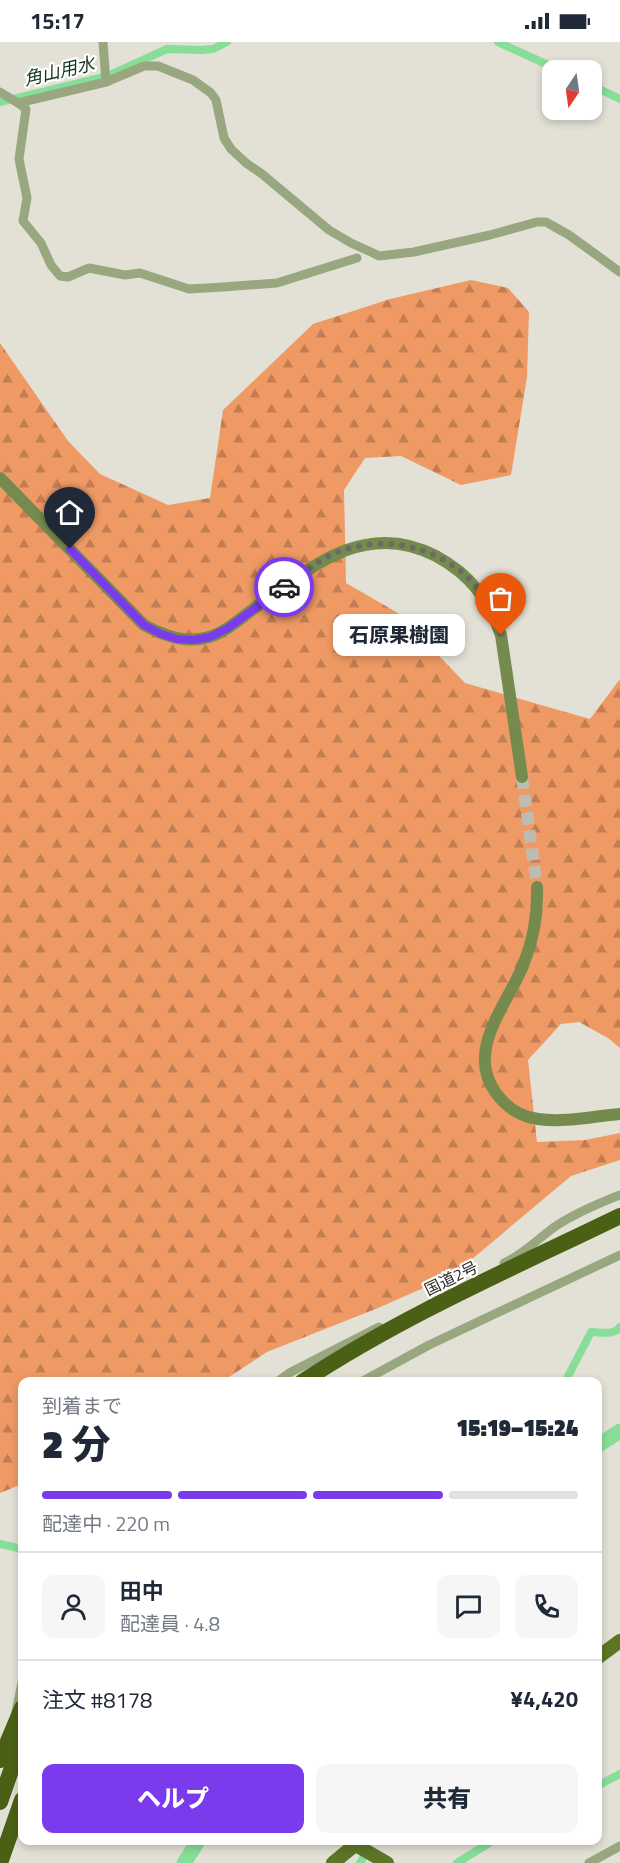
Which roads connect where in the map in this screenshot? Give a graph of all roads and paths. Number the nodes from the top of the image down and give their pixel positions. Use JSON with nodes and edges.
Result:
{"nodes":[{"id":1,"x":103,"y":42,"type":"edge"},
{"id":2,"x":106,"y":82,"type":"junction"},
{"id":3,"x":0,"y":92,"type":"edge"},
{"id":4,"x":18,"y":103,"type":"junction"},
{"id":5,"x":357,"y":258,"type":"dead end"},
{"id":6,"x":620,"y":272,"type":"edge"},
{"id":7,"x":0,"y":478,"type":"edge"},
{"id":8,"x":522,"y":777,"type":"tunnel mouth"},
{"id":9,"x":537,"y":887,"type":"tunnel mouth"},
{"id":10,"x":620,"y":1114,"type":"edge"},
{"id":11,"x":620,"y":1195,"type":"edge"},
{"id":12,"x":606,"y":1200,"type":"junction"},
{"id":13,"x":616,"y":1214,"type":"edge"},
{"id":14,"x":620,"y":1255,"type":"edge"},
{"id":15,"x":328,"y":1364,"type":"junction"},
{"id":16,"x":284,"y":1377,"type":"edge"},
{"id":17,"x":309,"y":1377,"type":"edge"},
{"id":18,"x":315,"y":1377,"type":"edge"},
{"id":19,"x":370,"y":1377,"type":"edge"},
{"id":20,"x":620,"y":1641,"type":"edge"},
{"id":21,"x":602,"y":1654,"type":"edge"},
{"id":22,"x":18,"y":1706,"type":"edge"},
{"id":23,"x":18,"y":1722,"type":"edge"},
{"id":24,"x":11,"y":1746,"type":"edge"},
{"id":25,"x":0,"y":1802,"type":"edge"},
{"id":26,"x":18,"y":1811,"type":"edge"},
{"id":27,"x":351,"y":1845,"type":"edge"},
{"id":28,"x":359,"y":1845,"type":"edge"},
{"id":29,"x":620,"y":1846,"type":"edge"},
{"id":30,"x":1,"y":1860,"type":"edge"},
{"id":31,"x":333,"y":1863,"type":"edge"},
{"id":32,"x":387,"y":1863,"type":"edge"},
{"id":33,"x":589,"y":1863,"type":"edge"}],
"edges":[{"from":1,"to":2,"type":"street"},
{"from":2,"to":4,"type":"street"},
{"from":2,"to":6,"type":"street"},
{"from":3,"to":4,"type":"street"},
{"from":4,"to":5,"type":"street"},
{"from":7,"to":8,"type":"street"},
{"from":9,"to":10,"type":"street"},
{"from":11,"to":12,"type":"street"},
{"from":12,"to":13,"type":"street"},
{"from":12,"to":16,"type":"street"},
{"from":13,"to":15,"type":"highway","name":"国道2号"},
{"from":14,"to":19,"type":"street"},
{"from":15,"to":17,"type":"highway","name":"国道2号"},
{"from":15,"to":18,"type":"highway"},
{"from":20,"to":21,"type":"main road"},
{"from":22,"to":24,"type":"street"},
{"from":23,"to":24,"type":"highway"},
{"from":24,"to":25,"type":"highway","bridge":true},
{"from":26,"to":30,"type":"highway"},
{"from":27,"to":31,"type":"main road"},
{"from":28,"to":32,"type":"main road"},
{"from":29,"to":33,"type":"street"}]}
